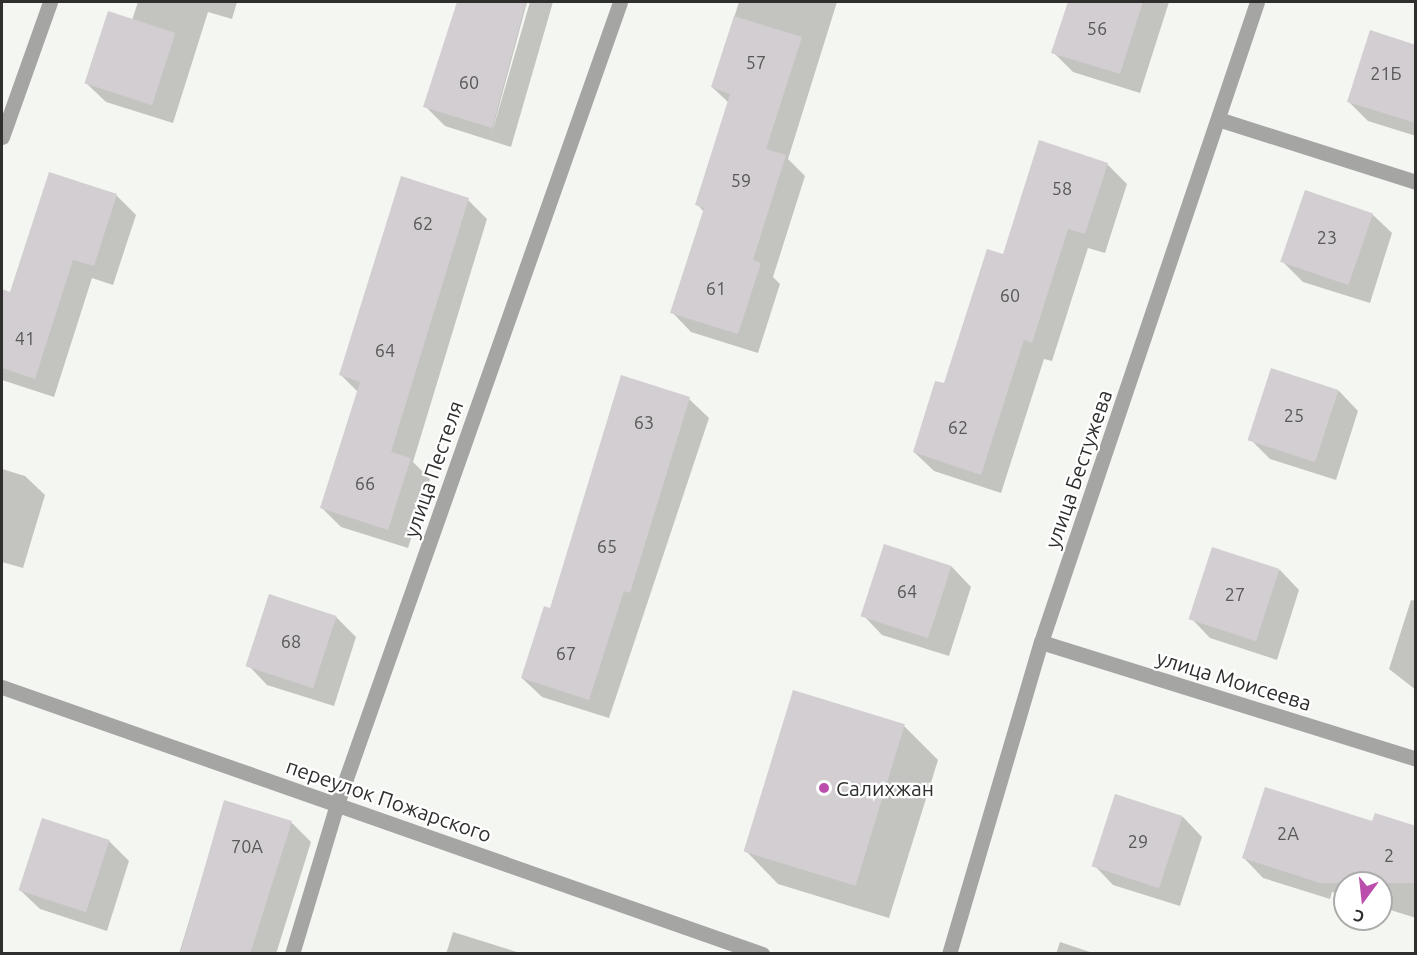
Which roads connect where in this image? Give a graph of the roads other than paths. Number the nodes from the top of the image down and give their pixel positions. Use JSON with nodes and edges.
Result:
{"nodes":[{"id":1,"x":50,"y":2,"type":"edge"},
{"id":2,"x":620,"y":2,"type":"edge"},
{"id":3,"x":1257,"y":2,"type":"edge"},
{"id":4,"x":1221,"y":120,"type":"junction"},
{"id":5,"x":2,"y":137,"type":"edge"},
{"id":6,"x":1416,"y":182,"type":"edge"},
{"id":7,"x":1041,"y":642,"type":"junction"},
{"id":8,"x":2,"y":687,"type":"edge"},
{"id":9,"x":1416,"y":759,"type":"edge"},
{"id":10,"x":337,"y":804,"type":"junction"},
{"id":11,"x":292,"y":954,"type":"edge"},
{"id":12,"x":762,"y":954,"type":"edge"},
{"id":13,"x":949,"y":954,"type":"edge"}],
"edges":[{"from":1,"to":5,"type":"street"},
{"from":2,"to":10,"type":"street","name":"улица Пестеля"},
{"from":3,"to":4,"type":"street","name":"улица Бестужева"},
{"from":4,"to":6,"type":"street"},
{"from":4,"to":7,"type":"street","name":"улица Бестужева"},
{"from":7,"to":9,"type":"street","name":"улица Моисеева"},
{"from":7,"to":13,"type":"street","name":"улица Бестужева"},
{"from":8,"to":10,"type":"street","name":"переулок Пожарского"},
{"from":10,"to":11,"type":"street","name":"улица Пестеля"},
{"from":10,"to":12,"type":"street","name":"переулок Пожарского"}]}
